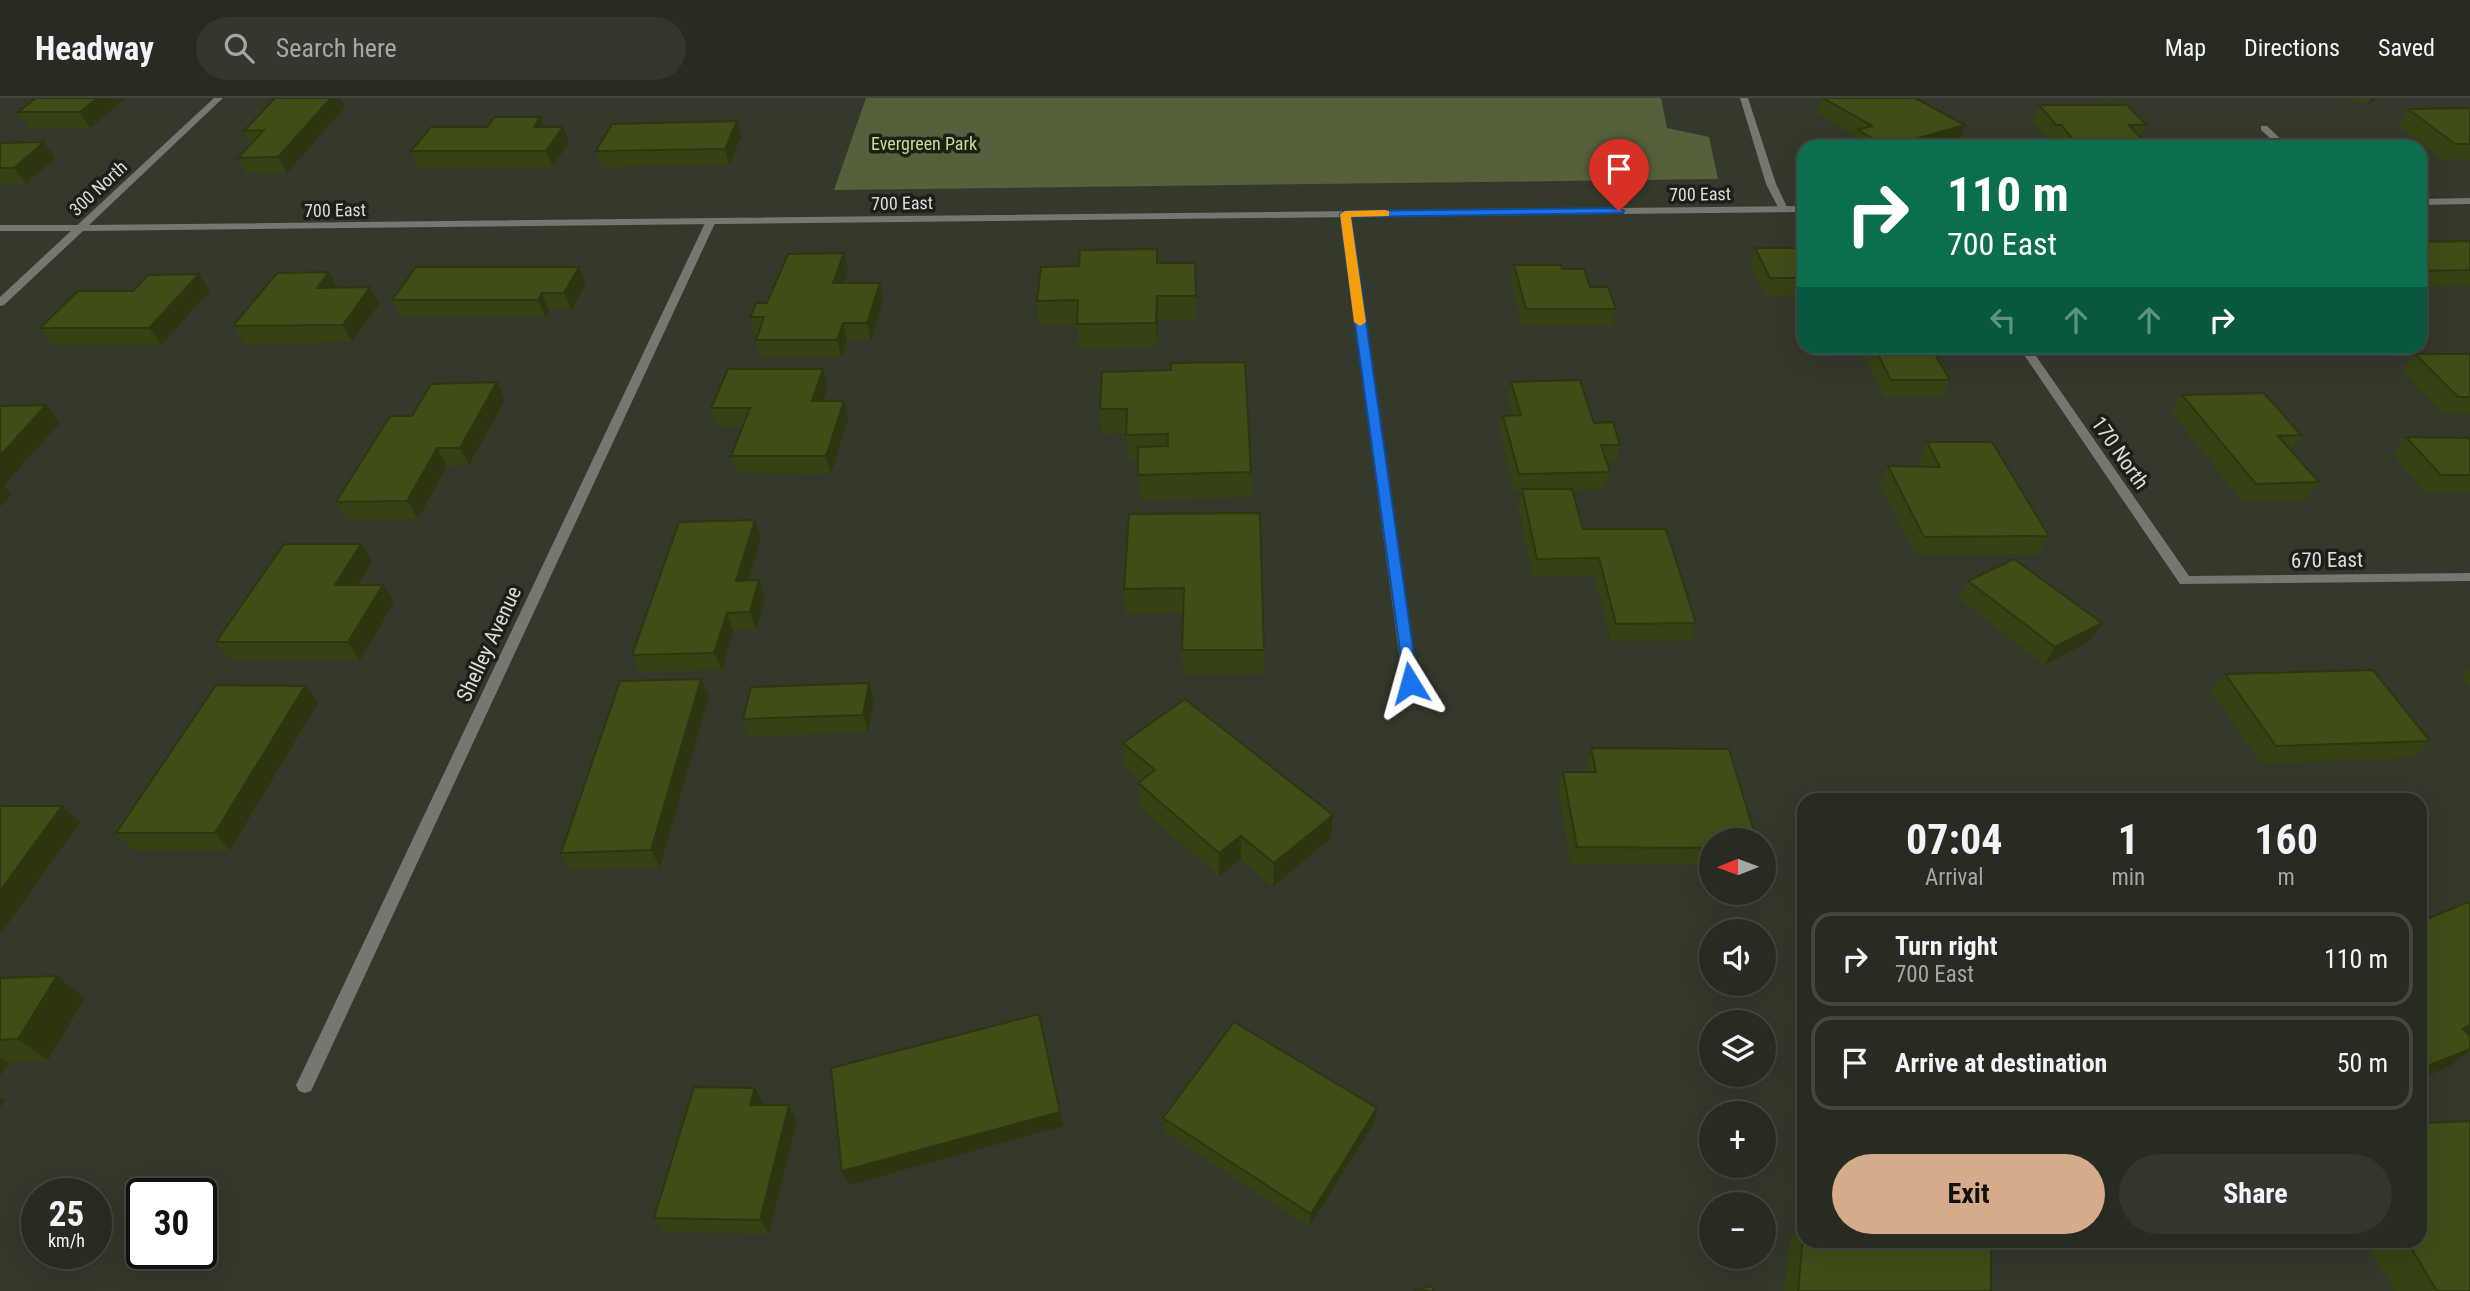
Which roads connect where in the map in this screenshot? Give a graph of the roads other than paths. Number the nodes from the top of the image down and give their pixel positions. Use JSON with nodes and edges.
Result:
{"nodes":[{"id":1,"x":219,"y":98,"type":"edge"},
{"id":2,"x":1744,"y":98,"type":"edge"},
{"id":3,"x":2264,"y":128,"type":"dead end"},
{"id":4,"x":2278,"y":140,"type":"edge"},
{"id":5,"x":2470,"y":201,"type":"edge"},
{"id":6,"x":2427,"y":202,"type":"edge"},
{"id":7,"x":1783,"y":209,"type":"junction"},
{"id":8,"x":1797,"y":209,"type":"edge"},
{"id":9,"x":1345,"y":214,"type":"junction"},
{"id":10,"x":711,"y":221,"type":"junction"},
{"id":11,"x":0,"y":228,"type":"edge"},
{"id":12,"x":81,"y":228,"type":"junction"},
{"id":13,"x":0,"y":303,"type":"edge"},
{"id":14,"x":2028,"y":354,"type":"edge"},
{"id":15,"x":2470,"y":577,"type":"edge"},
{"id":16,"x":2185,"y":580,"type":"joint"},
{"id":17,"x":1410,"y":683,"type":"dead end"},
{"id":18,"x":305,"y":1084,"type":"dead end"}],
"edges":[{"from":1,"to":12,"type":"street","name":"300 North"},
{"from":2,"to":7,"type":"street"},
{"from":3,"to":4,"type":"street"},
{"from":5,"to":6,"type":"street"},
{"from":7,"to":8,"type":"street","name":"700 East"},
{"from":7,"to":9,"type":"street","name":"700 East"},
{"from":9,"to":10,"type":"street","name":"700 East"},
{"from":9,"to":17,"type":"street"},
{"from":10,"to":12,"type":"street","name":"700 East"},
{"from":10,"to":18,"type":"street","name":"Shelley Avenue"},
{"from":11,"to":12,"type":"street","name":"700 East"},
{"from":12,"to":13,"type":"street","name":"300 North"},
{"from":14,"to":16,"type":"street","name":"170 North"},
{"from":15,"to":16,"type":"street","name":"670 East"}]}
